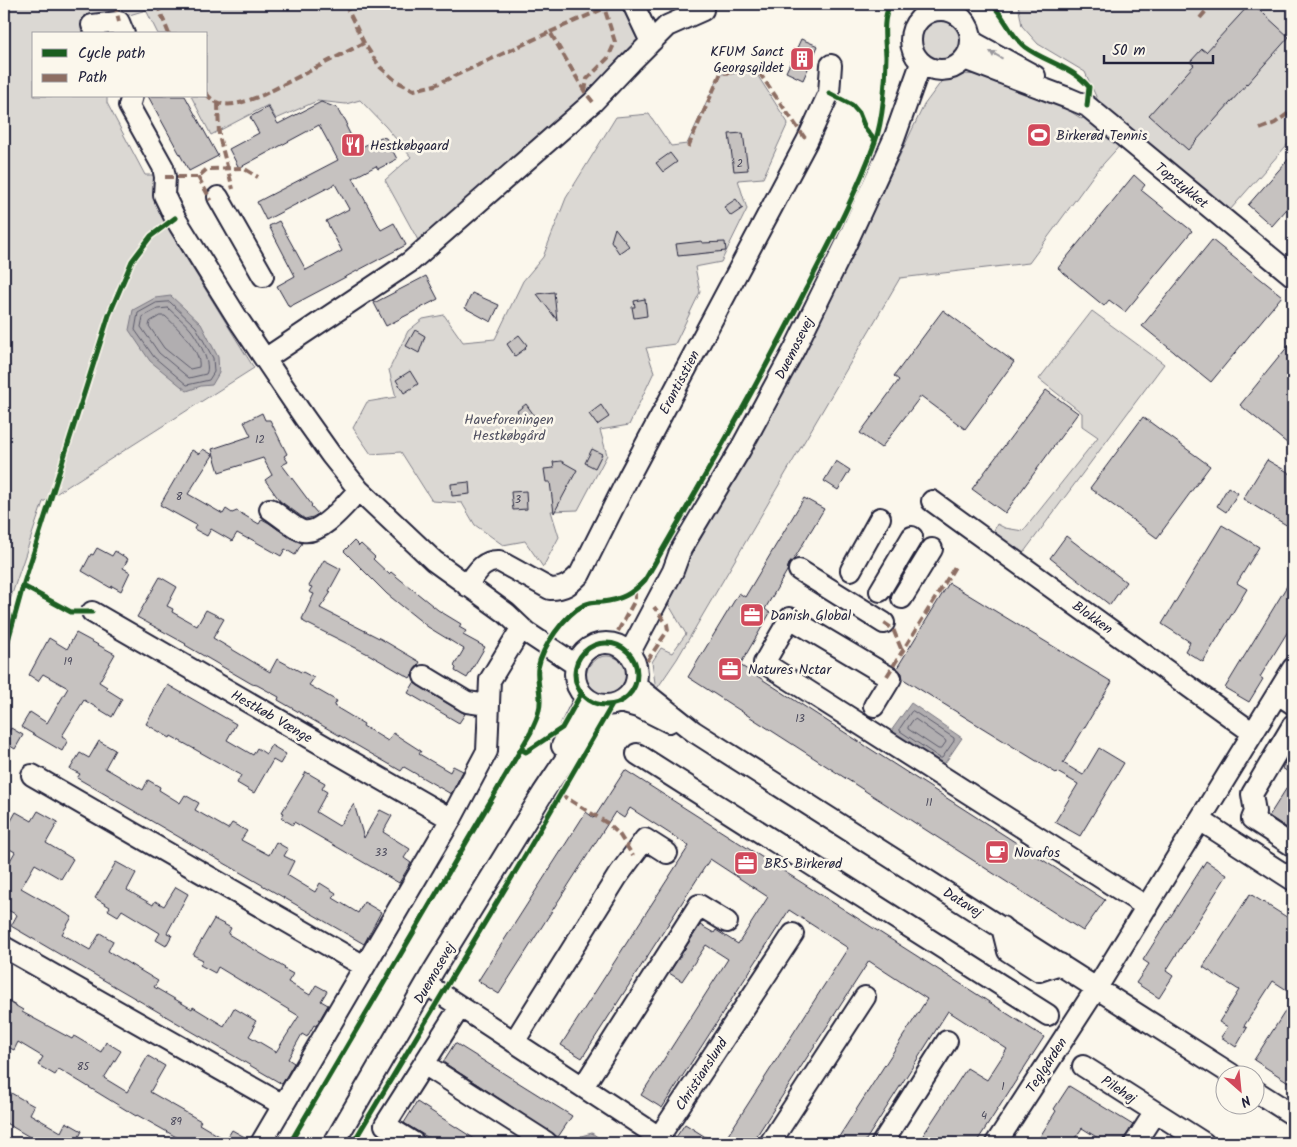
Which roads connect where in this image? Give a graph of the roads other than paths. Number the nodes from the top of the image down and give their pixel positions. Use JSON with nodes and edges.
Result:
{"nodes":[{"id":1,"x":633,"y":4,"type":"edge"},
{"id":2,"x":946,"y":7,"type":"edge"},
{"id":3,"x":703,"y":10,"type":"dead end"},
{"id":4,"x":965,"y":11,"type":"edge"},
{"id":5,"x":92,"y":25,"type":"dead end"},
{"id":6,"x":123,"y":32,"type":"edge"},
{"id":7,"x":971,"y":41,"type":"junction"},
{"id":8,"x":651,"y":42,"type":"junction"},
{"id":9,"x":964,"y":60,"type":"junction"},
{"id":10,"x":831,"y":65,"type":"dead end"},
{"id":11,"x":930,"y":67,"type":"junction"},
{"id":12,"x":131,"y":98,"type":"edge"},
{"id":13,"x":1068,"y":98,"type":"junction"},
{"id":14,"x":218,"y":197,"type":"dead end"},
{"id":15,"x":263,"y":276,"type":"dead end"},
{"id":16,"x":1293,"y":276,"type":"edge"},
{"id":17,"x":265,"y":359,"type":"junction"},
{"id":18,"x":359,"y":490,"type":"junction"},
{"id":19,"x":932,"y":501,"type":"dead end"},
{"id":20,"x":270,"y":509,"type":"dead end"},
{"id":21,"x":880,"y":518,"type":"dead end"},
{"id":22,"x":912,"y":537,"type":"dead end"},
{"id":23,"x":932,"y":549,"type":"dead end"},
{"id":24,"x":799,"y":570,"type":"dead end"},
{"id":25,"x":851,"y":570,"type":"dead end"},
{"id":26,"x":468,"y":586,"type":"junction"},
{"id":27,"x":880,"y":591,"type":"dead end"},
{"id":28,"x":902,"y":598,"type":"dead end"},
{"id":29,"x":92,"y":612,"type":"dead end"},
{"id":30,"x":506,"y":613,"type":"junction"},
{"id":31,"x":884,"y":623,"type":"dead end"},
{"id":32,"x":521,"y":629,"type":"junction"},
{"id":33,"x":621,"y":649,"type":"junction"},
{"id":34,"x":579,"y":659,"type":"junction"},
{"id":35,"x":1293,"y":668,"type":"edge"},
{"id":36,"x":424,"y":676,"type":"dead end"},
{"id":37,"x":635,"y":685,"type":"junction"},
{"id":38,"x":1286,"y":699,"type":"edge"},
{"id":39,"x":592,"y":702,"type":"junction"},
{"id":40,"x":620,"y":702,"type":"junction"},
{"id":41,"x":488,"y":706,"type":"junction"},
{"id":42,"x":874,"y":706,"type":"dead end"},
{"id":43,"x":1293,"y":725,"type":"edge"},
{"id":44,"x":693,"y":731,"type":"junction"},
{"id":45,"x":1254,"y":733,"type":"junction"},
{"id":46,"x":637,"y":754,"type":"dead end"},
{"id":47,"x":32,"y":775,"type":"dead end"},
{"id":48,"x":451,"y":819,"type":"junction"},
{"id":49,"x":1200,"y":820,"type":"junction"},
{"id":50,"x":1260,"y":824,"type":"junction"},
{"id":51,"x":1293,"y":846,"type":"edge"},
{"id":52,"x":1246,"y":849,"type":"junction"},
{"id":53,"x":667,"y":853,"type":"dead end"},
{"id":54,"x":1293,"y":880,"type":"edge"},
{"id":55,"x":1147,"y":907,"type":"junction"},
{"id":56,"x":727,"y":922,"type":"dead end"},
{"id":57,"x":793,"y":934,"type":"dead end"},
{"id":58,"x":4,"y":947,"type":"edge"},
{"id":59,"x":364,"y":966,"type":"junction"},
{"id":60,"x":426,"y":984,"type":"junction"},
{"id":61,"x":1097,"y":988,"type":"junction"},
{"id":62,"x":865,"y":997,"type":"dead end"},
{"id":63,"x":460,"y":1007,"type":"junction"},
{"id":64,"x":1048,"y":1015,"type":"dead end"},
{"id":65,"x":948,"y":1041,"type":"dead end"},
{"id":66,"x":514,"y":1042,"type":"junction"},
{"id":67,"x":424,"y":1064,"type":"junction"},
{"id":68,"x":1215,"y":1064,"type":"edge"},
{"id":69,"x":1083,"y":1066,"type":"dead end"},
{"id":70,"x":583,"y":1087,"type":"junction"},
{"id":71,"x":1264,"y":1096,"type":"edge"},
{"id":72,"x":282,"y":1105,"type":"junction"},
{"id":73,"x":1155,"y":1112,"type":"junction"},
{"id":74,"x":1293,"y":1115,"type":"edge"},
{"id":75,"x":546,"y":1142,"type":"dead end"},
{"id":76,"x":261,"y":1143,"type":"edge"},
{"id":77,"x":334,"y":1143,"type":"edge"},
{"id":78,"x":414,"y":1143,"type":"edge"},
{"id":79,"x":770,"y":1143,"type":"edge"},
{"id":80,"x":882,"y":1143,"type":"edge"},
{"id":81,"x":996,"y":1143,"type":"edge"},
{"id":82,"x":1135,"y":1143,"type":"edge"},
{"id":83,"x":1204,"y":1143,"type":"edge"}],
"edges":[{"from":1,"to":8,"type":"street"},
{"from":2,"to":4,"type":"street"},
{"from":2,"to":11,"type":"street"},
{"from":3,"to":8,"type":"street"},
{"from":4,"to":7,"type":"street"},
{"from":5,"to":6,"type":"street"},
{"from":7,"to":9,"type":"street"},
{"from":13,"to":7,"type":"street","name":"Topstykket","one_way":true},
{"from":8,"to":17,"type":"street"},
{"from":9,"to":11,"type":"street"},
{"from":9,"to":13,"type":"street","name":"Topstykket"},
{"from":10,"to":26,"type":"street","name":"Erantisstien"},
{"from":11,"to":33,"type":"street","name":"Duemosevej"},
{"from":12,"to":17,"type":"street"},
{"from":13,"to":16,"type":"street","name":"Topstykket"},
{"from":14,"to":15,"type":"street"},
{"from":17,"to":18,"type":"street"},
{"from":18,"to":20,"type":"street"},
{"from":18,"to":26,"type":"street"},
{"from":19,"to":45,"type":"street","name":"Blokken"},
{"from":21,"to":25,"type":"street"},
{"from":22,"to":27,"type":"street"},
{"from":23,"to":28,"type":"street"},
{"from":24,"to":31,"type":"street"},
{"from":26,"to":30,"type":"street"},
{"from":29,"to":48,"type":"street","name":"Hestkøb Vænge"},
{"from":30,"to":32,"type":"street"},
{"from":30,"to":34,"type":"street"},
{"from":32,"to":34,"type":"street"},
{"from":32,"to":41,"type":"street"},
{"from":33,"to":34,"type":"street"},
{"from":33,"to":37,"type":"street"},
{"from":34,"to":39,"type":"street"},
{"from":35,"to":38,"type":"street"},
{"from":36,"to":41,"type":"street"},
{"from":37,"to":40,"type":"street"},
{"from":37,"to":44,"type":"street","name":"Datavej"},
{"from":38,"to":45,"type":"street"},
{"from":39,"to":40,"type":"street"},
{"from":39,"to":60,"type":"street","name":"Duemosevej"},
{"from":40,"to":44,"type":"street","name":"Datavej"},
{"from":41,"to":48,"type":"street"},
{"from":42,"to":55,"type":"street"},
{"from":43,"to":50,"type":"street"},
{"from":44,"to":61,"type":"street","name":"Datavej"},
{"from":45,"to":49,"type":"street"},
{"from":46,"to":64,"type":"street"},
{"from":47,"to":59,"type":"street"},
{"from":48,"to":59,"type":"street"},
{"from":49,"to":52,"type":"street"},
{"from":49,"to":55,"type":"street"},
{"from":50,"to":51,"type":"street"},
{"from":50,"to":52,"type":"street"},
{"from":52,"to":54,"type":"street"},
{"from":53,"to":66,"type":"street"},
{"from":55,"to":61,"type":"street"},
{"from":56,"to":70,"type":"street"},
{"from":57,"to":70,"type":"street","name":"Christianslund"},
{"from":58,"to":72,"type":"street"},
{"from":59,"to":72,"type":"street"},
{"from":60,"to":63,"type":"street","name":"Christianslund"},
{"from":60,"to":77,"type":"street","name":"Duemosevej"},
{"from":61,"to":68,"type":"street","name":"Datavej"},
{"from":61,"to":81,"type":"street","name":"Teglgården"},
{"from":62,"to":79,"type":"street"},
{"from":63,"to":66,"type":"street","name":"Christianslund"},
{"from":63,"to":67,"type":"street"},
{"from":65,"to":80,"type":"street"},
{"from":66,"to":70,"type":"street","name":"Christianslund"},
{"from":67,"to":75,"type":"street"},
{"from":67,"to":78,"type":"street"},
{"from":69,"to":73,"type":"street","name":"Pilehøj"},
{"from":71,"to":74,"type":"street"},
{"from":72,"to":76,"type":"street"},
{"from":73,"to":82,"type":"street"},
{"from":73,"to":83,"type":"street","name":"Pilehøj"}]}
